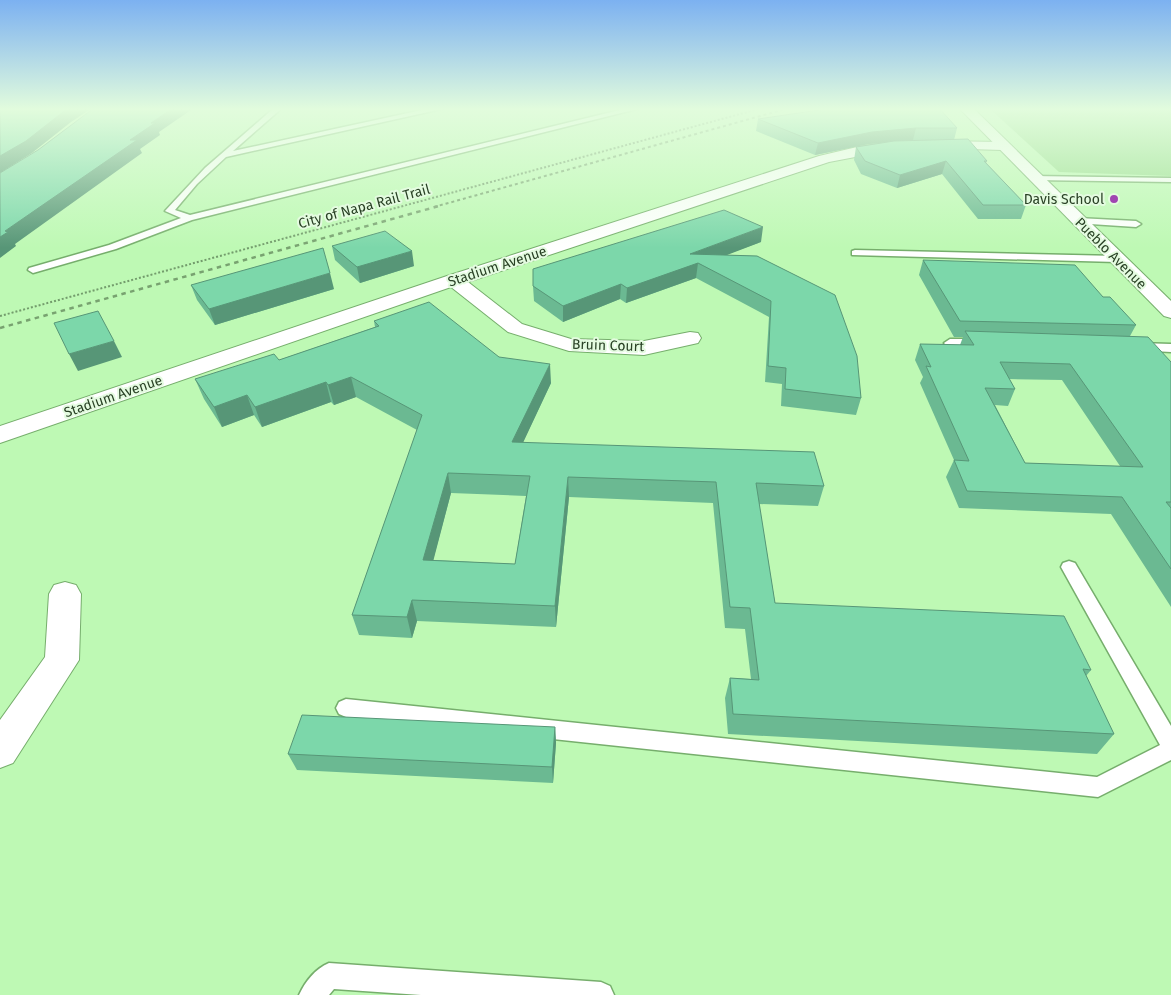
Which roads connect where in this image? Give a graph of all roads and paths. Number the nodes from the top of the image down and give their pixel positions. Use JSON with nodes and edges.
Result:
{"nodes":[{"id":1,"x":230,"y":154,"type":"edge"},
{"id":2,"x":450,"y":154,"type":"edge"},
{"id":3,"x":592,"y":154,"type":"edge"},
{"id":4,"x":841,"y":154,"type":"edge"},
{"id":5,"x":1011,"y":154,"type":"edge"},
{"id":6,"x":223,"y":156,"type":"joint"},
{"id":7,"x":1035,"y":178,"type":"junction"},
{"id":8,"x":1171,"y":180,"type":"edge"},
{"id":9,"x":189,"y":218,"type":"junction"},
{"id":10,"x":1078,"y":221,"type":"junction"},
{"id":11,"x":1136,"y":224,"type":"dead end"},
{"id":12,"x":855,"y":253,"type":"dead end"},
{"id":13,"x":1117,"y":259,"type":"junction"},
{"id":14,"x":34,"y":270,"type":"dead end"},
{"id":15,"x":454,"y":280,"type":"junction"},
{"id":16,"x":1171,"y":312,"type":"edge"},
{"id":17,"x":0,"y":316,"type":"edge"},
{"id":18,"x":690,"y":338,"type":"dead end"},
{"id":19,"x":950,"y":343,"type":"edge"},
{"id":20,"x":988,"y":344,"type":"edge"},
{"id":21,"x":1123,"y":347,"type":"edge"},
{"id":22,"x":1171,"y":348,"type":"edge"},
{"id":23,"x":0,"y":434,"type":"edge"},
{"id":24,"x":1069,"y":568,"type":"dead end"},
{"id":25,"x":65,"y":594,"type":"dead end"},
{"id":26,"x":346,"y":708,"type":"dead end"},
{"id":27,"x":1171,"y":745,"type":"edge"},
{"id":28,"x":1171,"y":750,"type":"edge"},
{"id":29,"x":0,"y":751,"type":"edge"},
{"id":30,"x":312,"y":995,"type":"edge"},
{"id":31,"x":601,"y":995,"type":"edge"}],
"edges":[{"from":1,"to":6,"type":"lane"},
{"from":2,"to":9,"type":"lane"},
{"from":3,"to":17,"type":"path","name":"City of Napa Rail Trail"},
{"from":4,"to":15,"type":"street","name":"Stadium Avenue"},
{"from":5,"to":7,"type":"street","name":"Pueblo Avenue"},
{"from":6,"to":9,"type":"lane"},
{"from":7,"to":8,"type":"lane"},
{"from":7,"to":10,"type":"street","name":"Pueblo Avenue"},
{"from":9,"to":14,"type":"lane"},
{"from":10,"to":11,"type":"lane"},
{"from":10,"to":13,"type":"street","name":"Pueblo Avenue"},
{"from":12,"to":13,"type":"lane"},
{"from":13,"to":16,"type":"street","name":"Pueblo Avenue"},
{"from":15,"to":18,"type":"street","name":"Bruin Court"},
{"from":15,"to":23,"type":"street","name":"Stadium Avenue"},
{"from":19,"to":20,"type":"lane"},
{"from":21,"to":22,"type":"lane"},
{"from":24,"to":27,"type":"lane"},
{"from":25,"to":29,"type":"street"},
{"from":26,"to":28,"type":"lane"},
{"from":30,"to":31,"type":"lane"}]}
